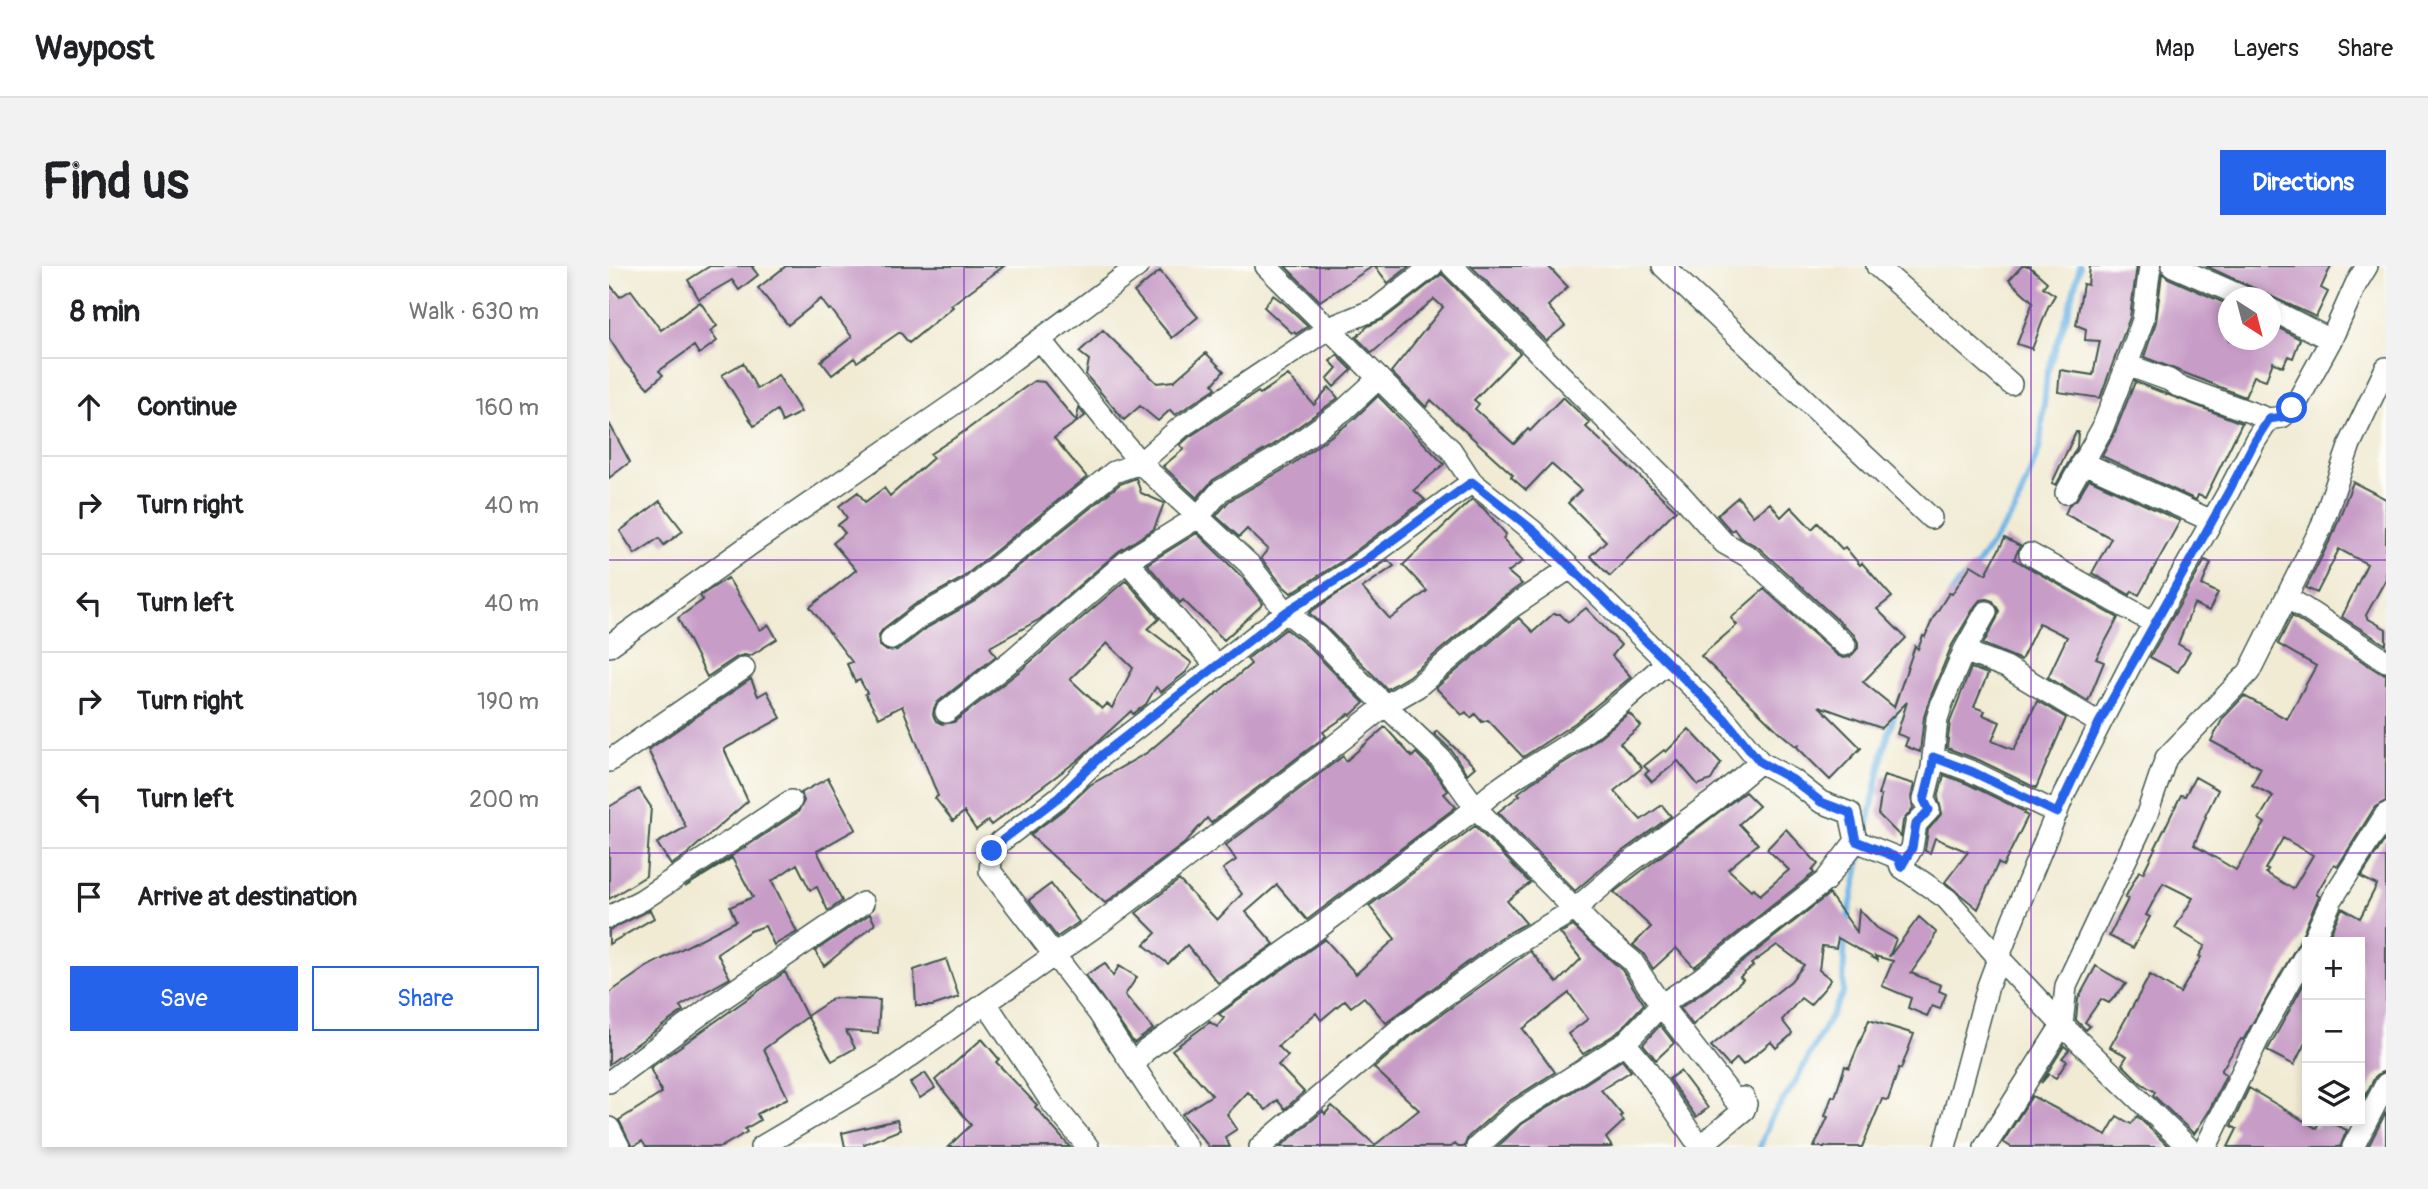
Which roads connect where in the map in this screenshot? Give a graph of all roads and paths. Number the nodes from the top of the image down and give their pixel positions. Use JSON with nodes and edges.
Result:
{"nodes":[{"id":1,"x":1139,"y":266,"type":"edge"},
{"id":2,"x":1266,"y":266,"type":"edge"},
{"id":3,"x":1432,"y":266,"type":"edge"},
{"id":4,"x":1452,"y":266,"type":"edge"},
{"id":5,"x":1663,"y":266,"type":"edge"},
{"id":6,"x":1877,"y":266,"type":"edge"},
{"id":7,"x":2150,"y":266,"type":"edge"},
{"id":8,"x":2173,"y":266,"type":"edge"},
{"id":9,"x":2367,"y":266,"type":"edge"},
{"id":10,"x":2221,"y":287,"type":"edge"},
{"id":11,"x":2281,"y":315,"type":"edge"},
{"id":12,"x":1329,"y":328,"type":"junction"},
{"id":13,"x":2331,"y":340,"type":"junction"},
{"id":14,"x":1041,"y":341,"type":"junction"},
{"id":15,"x":2127,"y":365,"type":"junction"},
{"id":16,"x":2386,"y":368,"type":"edge"},
{"id":17,"x":1379,"y":378,"type":"junction"},
{"id":18,"x":2011,"y":384,"type":"dead end"},
{"id":19,"x":2269,"y":419,"type":"junction"},
{"id":20,"x":2082,"y":462,"type":"junction"},
{"id":21,"x":1140,"y":463,"type":"junction"},
{"id":22,"x":1472,"y":482,"type":"junction"},
{"id":23,"x":2066,"y":494,"type":"dead end"},
{"id":24,"x":1198,"y":517,"type":"junction"},
{"id":25,"x":1931,"y":518,"type":"dead end"},
{"id":26,"x":2212,"y":521,"type":"junction"},
{"id":27,"x":2030,"y":554,"type":"dead end"},
{"id":28,"x":1127,"y":561,"type":"junction"},
{"id":29,"x":1570,"y":568,"type":"junction"},
{"id":30,"x":2287,"y":597,"type":"junction"},
{"id":31,"x":1286,"y":612,"type":"junction"},
{"id":32,"x":1986,"y":612,"type":"dead end"},
{"id":33,"x":2154,"y":623,"type":"junction"},
{"id":34,"x":891,"y":639,"type":"dead end"},
{"id":35,"x":1845,"y":645,"type":"dead end"},
{"id":36,"x":609,"y":646,"type":"edge"},
{"id":37,"x":1964,"y":651,"type":"junction"},
{"id":38,"x":2386,"y":662,"type":"edge"},
{"id":39,"x":1667,"y":663,"type":"junction"},
{"id":40,"x":1217,"y":667,"type":"junction"},
{"id":41,"x":744,"y":668,"type":"dead end"},
{"id":42,"x":1386,"y":705,"type":"junction"},
{"id":43,"x":946,"y":712,"type":"dead end"},
{"id":44,"x":2099,"y":723,"type":"junction"},
{"id":45,"x":1933,"y":757,"type":"junction"},
{"id":46,"x":609,"y":761,"type":"edge"},
{"id":47,"x":1760,"y":762,"type":"junction"},
{"id":48,"x":791,"y":801,"type":"dead end"},
{"id":49,"x":1476,"y":808,"type":"junction"},
{"id":50,"x":2057,"y":813,"type":"junction"},
{"id":51,"x":2386,"y":814,"type":"edge"},
{"id":52,"x":1856,"y":841,"type":"junction"},
{"id":53,"x":1901,"y":867,"type":"junction"},
{"id":54,"x":863,"y":903,"type":"dead end"},
{"id":55,"x":1574,"y":910,"type":"junction"},
{"id":56,"x":609,"y":917,"type":"edge"},
{"id":57,"x":2314,"y":937,"type":"edge"},
{"id":58,"x":1053,"y":956,"type":"junction"},
{"id":59,"x":1998,"y":957,"type":"junction"},
{"id":60,"x":2302,"y":960,"type":"edge"},
{"id":61,"x":986,"y":1003,"type":"junction"},
{"id":62,"x":1661,"y":1005,"type":"junction"},
{"id":63,"x":2062,"y":1025,"type":"junction"},
{"id":64,"x":1625,"y":1043,"type":"junction"},
{"id":65,"x":1134,"y":1066,"type":"junction"},
{"id":66,"x":609,"y":1082,"type":"edge"},
{"id":67,"x":2386,"y":1084,"type":"edge"},
{"id":68,"x":609,"y":1128,"type":"edge"},
{"id":69,"x":1701,"y":1146,"type":"edge"},
{"id":70,"x":619,"y":1147,"type":"edge"},
{"id":71,"x":761,"y":1147,"type":"edge"},
{"id":72,"x":1088,"y":1147,"type":"edge"},
{"id":73,"x":1187,"y":1147,"type":"edge"},
{"id":74,"x":1260,"y":1147,"type":"edge"},
{"id":75,"x":1478,"y":1147,"type":"edge"},
{"id":76,"x":1945,"y":1147,"type":"edge"},
{"id":77,"x":1985,"y":1147,"type":"edge"},
{"id":78,"x":2188,"y":1147,"type":"edge"},
{"id":79,"x":2206,"y":1147,"type":"edge"},
{"id":80,"x":2353,"y":1147,"type":"edge"}],
"edges":[{"from":1,"to":14,"type":"street"},
{"from":2,"to":12,"type":"street"},
{"from":3,"to":12,"type":"street"},
{"from":4,"to":35,"type":"street"},
{"from":5,"to":25,"type":"street"},
{"from":6,"to":18,"type":"street"},
{"from":7,"to":15,"type":"street"},
{"from":8,"to":10,"type":"street"},
{"from":9,"to":13,"type":"street"},
{"from":11,"to":13,"type":"street"},
{"from":12,"to":17,"type":"street"},
{"from":12,"to":21,"type":"street"},
{"from":13,"to":19,"type":"street"},
{"from":14,"to":21,"type":"street"},
{"from":14,"to":36,"type":"street"},
{"from":15,"to":19,"type":"street"},
{"from":15,"to":20,"type":"street"},
{"from":16,"to":30,"type":"street"},
{"from":17,"to":22,"type":"street"},
{"from":17,"to":24,"type":"street"},
{"from":19,"to":26,"type":"street"},
{"from":20,"to":23,"type":"street"},
{"from":20,"to":26,"type":"street"},
{"from":21,"to":24,"type":"street"},
{"from":21,"to":34,"type":"street"},
{"from":22,"to":29,"type":"street"},
{"from":22,"to":31,"type":"street"},
{"from":24,"to":28,"type":"street"},
{"from":24,"to":31,"type":"street"},
{"from":26,"to":33,"type":"street"},
{"from":27,"to":33,"type":"street"},
{"from":28,"to":40,"type":"street"},
{"from":28,"to":43,"type":"street"},
{"from":29,"to":39,"type":"street"},
{"from":29,"to":42,"type":"street"},
{"from":30,"to":38,"type":"street"},
{"from":30,"to":63,"type":"street"},
{"from":31,"to":40,"type":"street"},
{"from":31,"to":42,"type":"street"},
{"from":32,"to":37,"type":"street"},
{"from":33,"to":44,"type":"street"},
{"from":37,"to":44,"type":"street"},
{"from":37,"to":45,"type":"street"},
{"from":39,"to":47,"type":"street"},
{"from":39,"to":49,"type":"street"},
{"from":40,"to":58,"type":"street"},
{"from":41,"to":46,"type":"street"},
{"from":42,"to":49,"type":"street"},
{"from":42,"to":58,"type":"street"},
{"from":44,"to":50,"type":"street"},
{"from":45,"to":50,"type":"street"},
{"from":45,"to":53,"type":"street"},
{"from":47,"to":52,"type":"street"},
{"from":47,"to":55,"type":"street"},
{"from":48,"to":56,"type":"street"},
{"from":49,"to":55,"type":"street"},
{"from":49,"to":65,"type":"street"},
{"from":50,"to":59,"type":"street"},
{"from":51,"to":57,"type":"street"},
{"from":52,"to":53,"type":"street"},
{"from":52,"to":62,"type":"street"},
{"from":53,"to":59,"type":"street"},
{"from":54,"to":66,"type":"street"},
{"from":55,"to":62,"type":"street"},
{"from":55,"to":74,"type":"street"},
{"from":58,"to":61,"type":"street"},
{"from":58,"to":65,"type":"street"},
{"from":59,"to":63,"type":"street"},
{"from":59,"to":76,"type":"street"},
{"from":60,"to":79,"type":"street"},
{"from":61,"to":71,"type":"street"},
{"from":61,"to":72,"type":"street"},
{"from":62,"to":64,"type":"street"},
{"from":62,"to":69,"type":"street"},
{"from":63,"to":77,"type":"street"},
{"from":63,"to":78,"type":"street"},
{"from":64,"to":69,"type":"street"},
{"from":64,"to":75,"type":"street"},
{"from":65,"to":73,"type":"street"},
{"from":67,"to":80,"type":"street"},
{"from":68,"to":70,"type":"street"}]}
